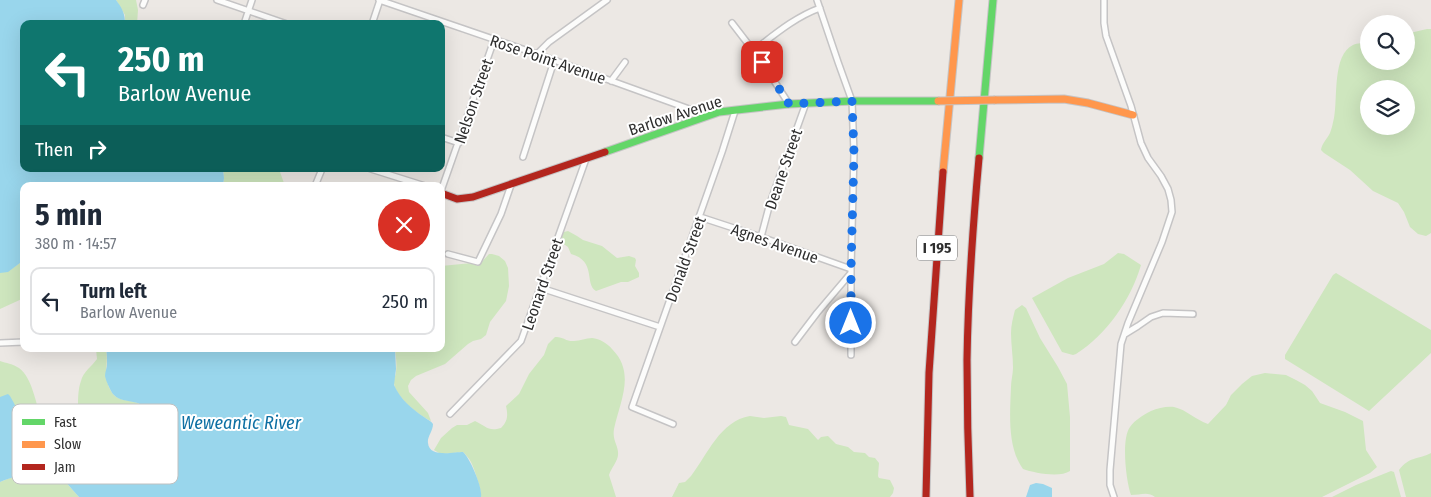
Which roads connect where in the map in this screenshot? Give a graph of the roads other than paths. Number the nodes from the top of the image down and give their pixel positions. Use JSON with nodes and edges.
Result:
{"nodes":[{"id":1,"x":217,"y":0,"type":"edge"},
{"id":2,"x":252,"y":0,"type":"edge"},
{"id":3,"x":380,"y":0,"type":"edge"},
{"id":4,"x":607,"y":0,"type":"edge"},
{"id":5,"x":817,"y":0,"type":"edge"},
{"id":6,"x":959,"y":0,"type":"edge"},
{"id":7,"x":993,"y":0,"type":"edge"},
{"id":8,"x":1104,"y":0,"type":"edge"},
{"id":9,"x":820,"y":8,"type":"junction"},
{"id":10,"x":249,"y":11,"type":"junction"},
{"id":11,"x":246,"y":20,"type":"edge"},
{"id":12,"x":275,"y":20,"type":"edge"},
{"id":13,"x":373,"y":20,"type":"edge"},
{"id":14,"x":437,"y":20,"type":"edge"},
{"id":15,"x":732,"y":22,"type":"dead end"},
{"id":16,"x":445,"y":23,"type":"edge"},
{"id":17,"x":494,"y":40,"type":"junction"},
{"id":18,"x":753,"y":51,"type":"junction"},
{"id":19,"x":536,"y":54,"type":"junction"},
{"id":20,"x":554,"y":61,"type":"junction"},
{"id":21,"x":625,"y":62,"type":"dead end"},
{"id":22,"x":611,"y":81,"type":"junction"},
{"id":23,"x":852,"y":101,"type":"junction"},
{"id":24,"x":806,"y":103,"type":"junction"},
{"id":25,"x":789,"y":104,"type":"junction"},
{"id":26,"x":735,"y":111,"type":"junction"},
{"id":27,"x":719,"y":112,"type":"junction"},
{"id":28,"x":1133,"y":115,"type":"junction"},
{"id":29,"x":445,"y":138,"type":"edge"},
{"id":30,"x":459,"y":143,"type":"junction"},
{"id":31,"x":523,"y":157,"type":"dead end"},
{"id":32,"x":586,"y":159,"type":"junction"},
{"id":33,"x":381,"y":172,"type":"edge"},
{"id":34,"x":412,"y":182,"type":"edge"},
{"id":35,"x":445,"y":182,"type":"edge"},
{"id":36,"x":511,"y":185,"type":"junction"},
{"id":37,"x":445,"y":194,"type":"edge"},
{"id":38,"x":700,"y":217,"type":"junction"},
{"id":39,"x":761,"y":237,"type":"junction"},
{"id":40,"x":448,"y":254,"type":"dead end"},
{"id":41,"x":851,"y":271,"type":"junction"},
{"id":42,"x":541,"y":288,"type":"junction"},
{"id":43,"x":1193,"y":314,"type":"dead end"},
{"id":44,"x":660,"y":327,"type":"junction"},
{"id":45,"x":1125,"y":334,"type":"junction"},
{"id":46,"x":20,"y":342,"type":"edge"},
{"id":47,"x":795,"y":342,"type":"dead end"},
{"id":48,"x":0,"y":343,"type":"edge"},
{"id":49,"x":851,"y":355,"type":"dead end"},
{"id":50,"x":450,"y":414,"type":"dead end"},
{"id":51,"x":673,"y":424,"type":"dead end"},
{"id":52,"x":926,"y":497,"type":"edge"},
{"id":53,"x":970,"y":497,"type":"edge"},
{"id":54,"x":1114,"y":497,"type":"edge"}],
"edges":[{"from":1,"to":10,"type":"street"},
{"from":2,"to":10,"type":"street"},
{"from":3,"to":13,"type":"street"},
{"from":3,"to":14,"type":"street","name":"Rose Point Avenue"},
{"from":4,"to":19,"type":"street"},
{"from":5,"to":9,"type":"street"},
{"from":6,"to":52,"type":"main road","number":"I 195"},
{"from":7,"to":53,"type":"main road","number":"I 195"},
{"from":8,"to":28,"type":"street"},
{"from":9,"to":18,"type":"street"},
{"from":9,"to":23,"type":"street"},
{"from":10,"to":11,"type":"street"},
{"from":10,"to":12,"type":"street"},
{"from":15,"to":18,"type":"street"},
{"from":16,"to":17,"type":"street","name":"Rose Point Avenue"},
{"from":17,"to":19,"type":"street","name":"Rose Point Avenue"},
{"from":17,"to":30,"type":"street","name":"Nelson Street"},
{"from":18,"to":25,"type":"street"},
{"from":19,"to":20,"type":"street","name":"Rose Point Avenue"},
{"from":20,"to":22,"type":"street","name":"Rose Point Avenue"},
{"from":20,"to":31,"type":"street"},
{"from":21,"to":22,"type":"street"},
{"from":22,"to":27,"type":"street","name":"Rose Point Avenue"},
{"from":23,"to":24,"type":"main road","name":"Barlow Avenue"},
{"from":23,"to":28,"type":"main road","name":"Barlow Avenue","bridge":true},
{"from":23,"to":41,"type":"street"},
{"from":24,"to":25,"type":"main road","name":"Barlow Avenue"},
{"from":24,"to":39,"type":"street","name":"Deane Street"},
{"from":25,"to":26,"type":"main road","name":"Barlow Avenue"},
{"from":26,"to":27,"type":"main road","name":"Barlow Avenue"},
{"from":26,"to":38,"type":"street","name":"Donald Street"},
{"from":27,"to":32,"type":"main road","name":"Barlow Avenue"},
{"from":28,"to":45,"type":"street"},
{"from":29,"to":30,"type":"street"},
{"from":30,"to":35,"type":"street","name":"Nelson Street"},
{"from":32,"to":36,"type":"main road","name":"Barlow Avenue"},
{"from":32,"to":42,"type":"street","name":"Leonard Street"},
{"from":33,"to":34,"type":"street"},
{"from":36,"to":37,"type":"main road","name":"Barlow Avenue"},
{"from":36,"to":40,"type":"street"},
{"from":38,"to":39,"type":"street","name":"Agnes Avenue"},
{"from":38,"to":44,"type":"street","name":"Donald Street"},
{"from":39,"to":41,"type":"street","name":"Agnes Avenue"},
{"from":41,"to":47,"type":"street"},
{"from":41,"to":49,"type":"street"},
{"from":42,"to":44,"type":"street"},
{"from":42,"to":50,"type":"street","name":"Leonard Street"},
{"from":43,"to":45,"type":"street"},
{"from":44,"to":51,"type":"street","name":"Donald Street"},
{"from":45,"to":54,"type":"street"},
{"from":46,"to":48,"type":"street"}]}
